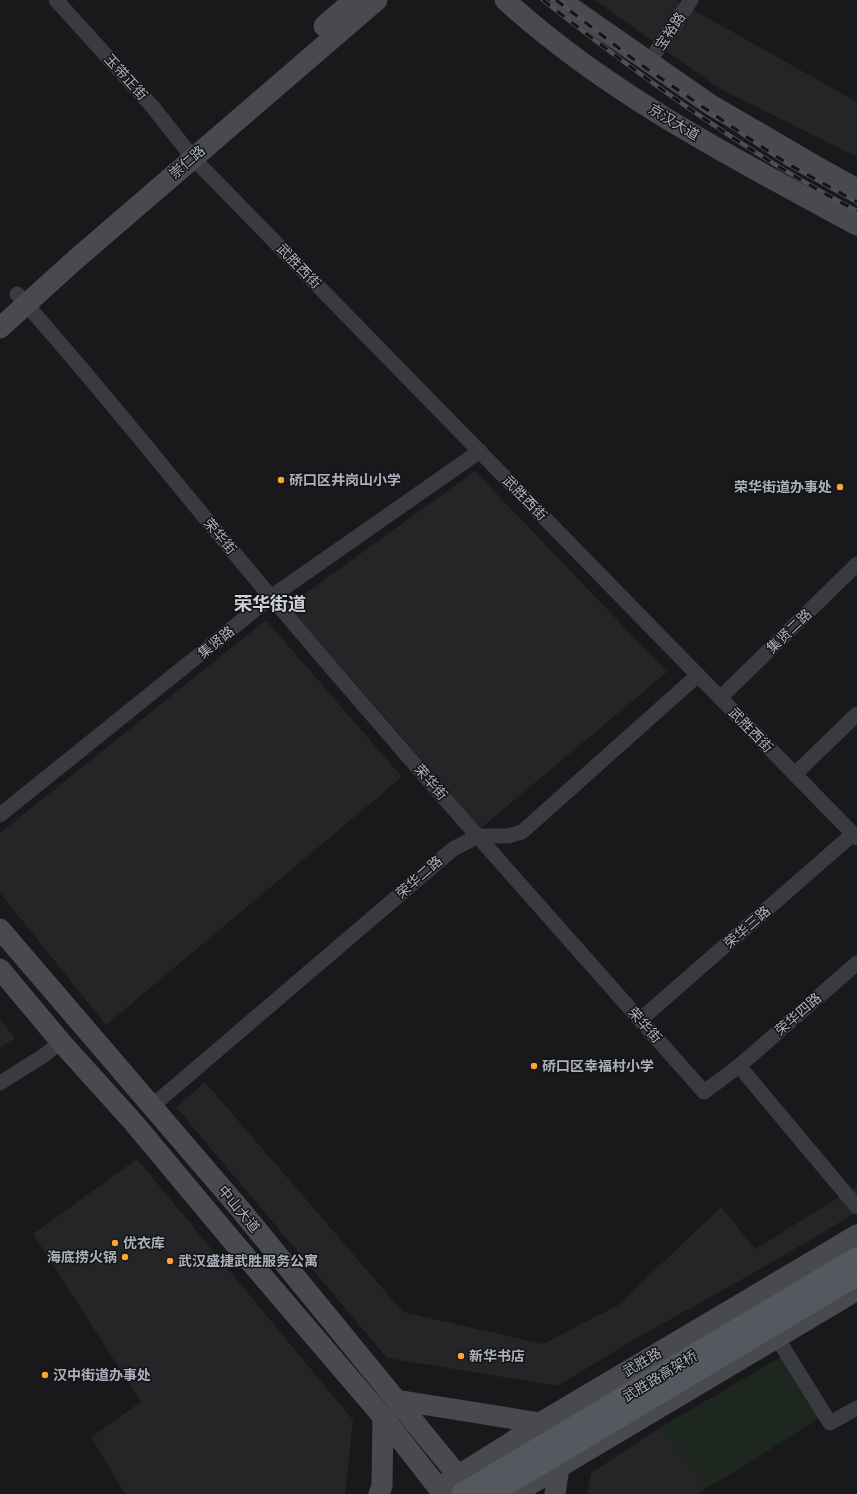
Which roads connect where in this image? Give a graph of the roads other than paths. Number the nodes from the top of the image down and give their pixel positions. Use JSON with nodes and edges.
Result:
{"nodes":[{"id":1,"x":56,"y":0,"type":"edge"},
{"id":2,"x":354,"y":0,"type":"edge"},
{"id":3,"x":377,"y":0,"type":"edge"},
{"id":4,"x":505,"y":0,"type":"edge"},
{"id":5,"x":560,"y":0,"type":"edge"},
{"id":6,"x":691,"y":0,"type":"edge"},
{"id":7,"x":649,"y":62,"type":"junction"},
{"id":8,"x":188,"y":153,"type":"junction"},
{"id":9,"x":857,"y":189,"type":"edge"},
{"id":10,"x":857,"y":225,"type":"edge"},
{"id":11,"x":21,"y":299,"type":"junction"},
{"id":12,"x":0,"y":309,"type":"edge"},
{"id":13,"x":0,"y":328,"type":"edge"},
{"id":14,"x":480,"y":451,"type":"junction"},
{"id":15,"x":857,"y":564,"type":"edge"},
{"id":16,"x":271,"y":597,"type":"junction"},
{"id":17,"x":698,"y":675,"type":"junction"},
{"id":18,"x":720,"y":698,"type":"junction"},
{"id":19,"x":857,"y":714,"type":"edge"},
{"id":20,"x":795,"y":774,"type":"junction"},
{"id":21,"x":0,"y":815,"type":"edge"},
{"id":22,"x":478,"y":836,"type":"junction"},
{"id":23,"x":855,"y":836,"type":"edge"},
{"id":24,"x":0,"y":928,"type":"edge"},
{"id":25,"x":857,"y":963,"type":"edge"},
{"id":26,"x":0,"y":968,"type":"edge"},
{"id":27,"x":640,"y":1020,"type":"junction"},
{"id":28,"x":61,"y":1042,"type":"junction"},
{"id":29,"x":740,"y":1066,"type":"junction"},
{"id":30,"x":0,"y":1083,"type":"edge"},
{"id":31,"x":151,"y":1106,"type":"junction"},
{"id":32,"x":857,"y":1207,"type":"edge"},
{"id":33,"x":857,"y":1235,"type":"edge"},
{"id":34,"x":857,"y":1258,"type":"edge"},
{"id":35,"x":857,"y":1275,"type":"edge"},
{"id":36,"x":857,"y":1290,"type":"edge"},
{"id":37,"x":777,"y":1338,"type":"junction"},
{"id":38,"x":396,"y":1400,"type":"junction"},
{"id":39,"x":857,"y":1408,"type":"edge"},
{"id":40,"x":383,"y":1417,"type":"junction"},
{"id":41,"x":540,"y":1423,"type":"junction"},
{"id":42,"x":559,"y":1467,"type":"junction"},
{"id":43,"x":460,"y":1485,"type":"edge"},
{"id":44,"x":437,"y":1492,"type":"edge"},
{"id":45,"x":379,"y":1494,"type":"edge"},
{"id":46,"x":473,"y":1494,"type":"edge"},
{"id":47,"x":490,"y":1494,"type":"edge"},
{"id":48,"x":514,"y":1494,"type":"edge"},
{"id":49,"x":555,"y":1494,"type":"edge"}],
"edges":[{"from":1,"to":8,"type":"street","name":"玉带正街"},
{"from":2,"to":8,"type":"main road","name":"崇仁路"},
{"from":3,"to":8,"type":"main road","name":"崇仁路"},
{"from":4,"to":10,"type":"main road","name":"京汉大道"},
{"from":5,"to":7,"type":"main road"},
{"from":6,"to":7,"type":"street","name":"宝裕路"},
{"from":7,"to":9,"type":"main road"},
{"from":8,"to":11,"type":"main road","name":"崇仁路"},
{"from":8,"to":14,"type":"street","name":"武胜西街"},
{"from":11,"to":12,"type":"main road","name":"崇仁路"},
{"from":11,"to":13,"type":"main road","name":"崇仁路"},
{"from":11,"to":16,"type":"street","name":"荣华街"},
{"from":14,"to":16,"type":"street","name":"集贤路"},
{"from":14,"to":17,"type":"street","name":"武胜西街"},
{"from":15,"to":18,"type":"street","name":"集贤二路"},
{"from":16,"to":21,"type":"street","name":"集贤路"},
{"from":16,"to":22,"type":"street","name":"荣华街"},
{"from":17,"to":18,"type":"street","name":"武胜西街"},
{"from":17,"to":22,"type":"street","name":"荣华二路"},
{"from":18,"to":20,"type":"street","name":"武胜西街"},
{"from":19,"to":20,"type":"street"},
{"from":20,"to":23,"type":"street","name":"武胜西街"},
{"from":22,"to":27,"type":"street","name":"荣华街"},
{"from":22,"to":31,"type":"street","name":"荣华二路"},
{"from":23,"to":27,"type":"street","name":"荣华三路"},
{"from":24,"to":31,"type":"main road","name":"中山大道"},
{"from":25,"to":29,"type":"street","name":"荣华四路"},
{"from":26,"to":28,"type":"main road","name":"中山大道"},
{"from":27,"to":29,"type":"street","name":"荣华街"},
{"from":28,"to":30,"type":"street"},
{"from":28,"to":40,"type":"main road","name":"中山大道"},
{"from":29,"to":32,"type":"street"},
{"from":31,"to":38,"type":"main road","name":"中山大道"},
{"from":33,"to":41,"type":"main road","name":"武胜路"},
{"from":34,"to":43,"type":"main road","name":"武胜路高架桥","bridge":true},
{"from":35,"to":47,"type":"main road","name":"武胜路高架桥"},
{"from":36,"to":37,"type":"main road"},
{"from":37,"to":39,"type":"street"},
{"from":37,"to":42,"type":"main road"},
{"from":38,"to":41,"type":"main road"},
{"from":38,"to":43,"type":"main road","name":"中山大道"},
{"from":40,"to":44,"type":"main road","name":"中山大道"},
{"from":40,"to":45,"type":"main road"},
{"from":41,"to":43,"type":"main road","name":"武胜路"},
{"from":42,"to":48,"type":"main road"},
{"from":42,"to":49,"type":"main road"},
{"from":43,"to":44,"type":"main road","name":"武胜路"},
{"from":43,"to":46,"type":"main road","name":"中山大道"}]}
